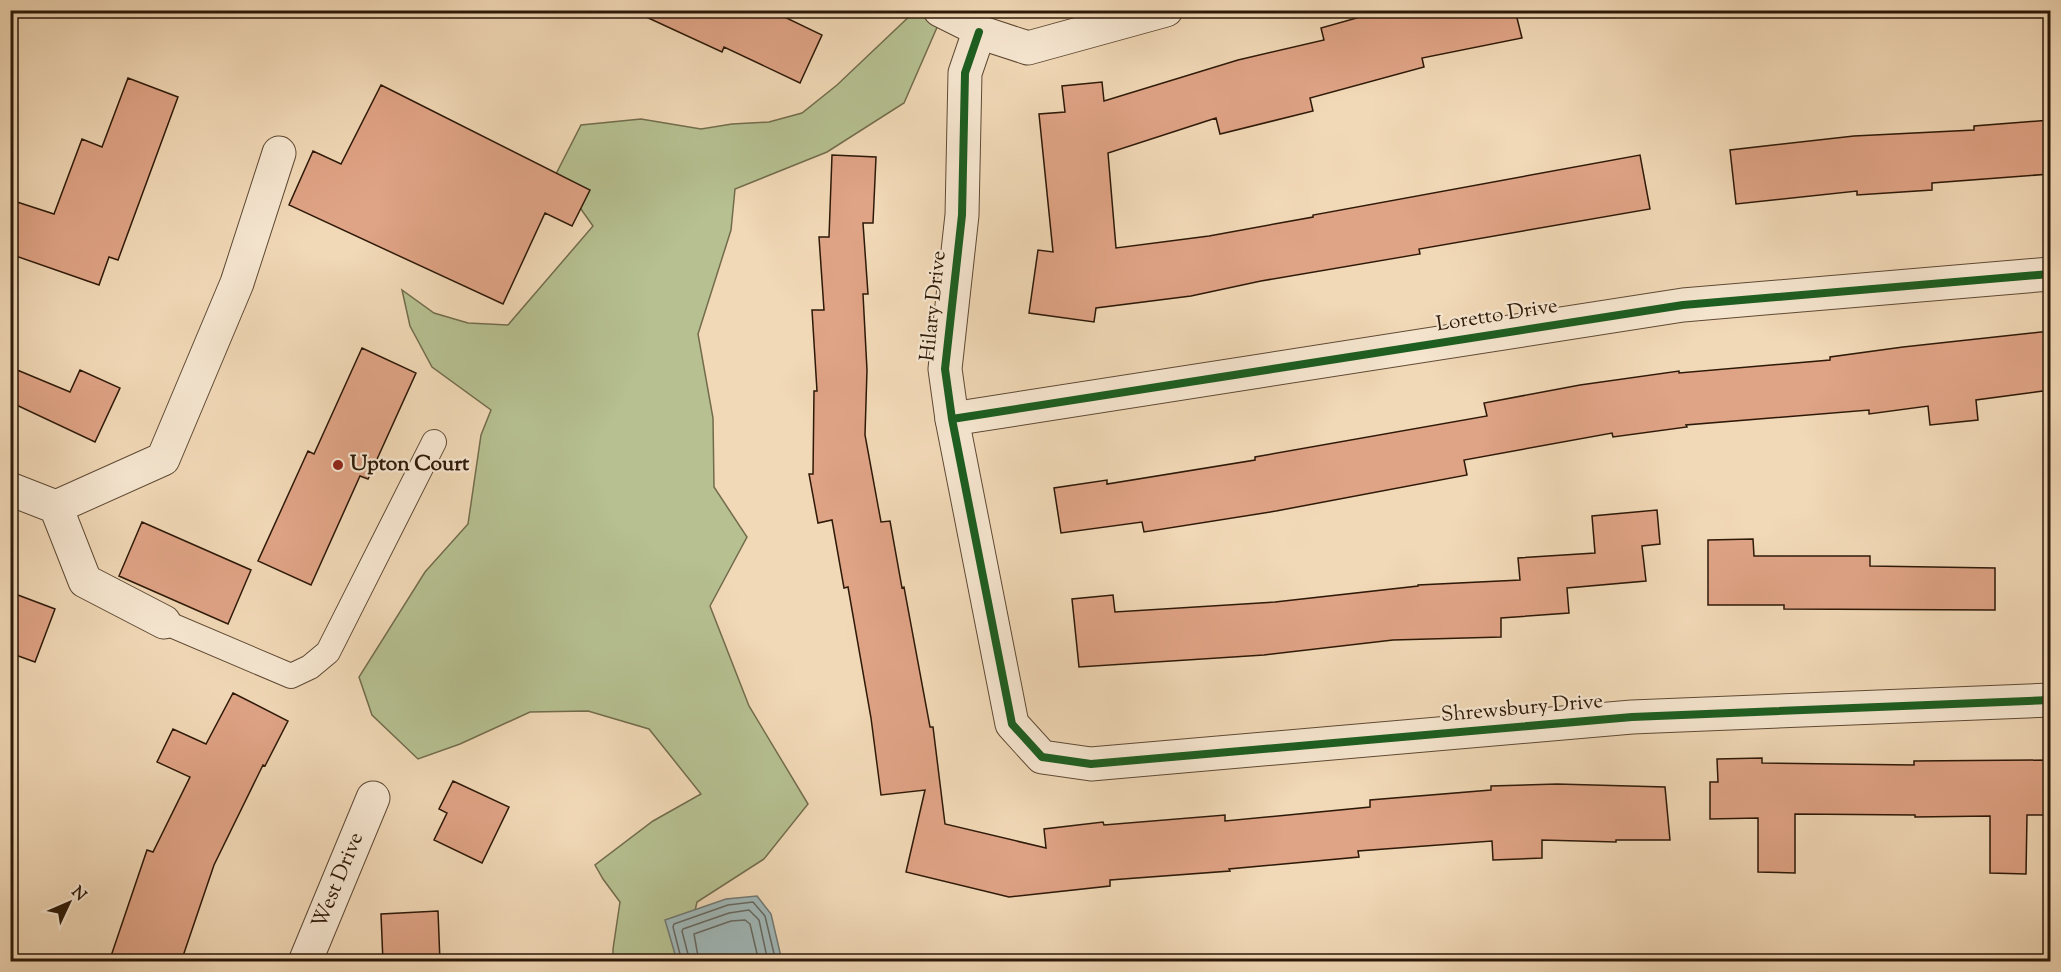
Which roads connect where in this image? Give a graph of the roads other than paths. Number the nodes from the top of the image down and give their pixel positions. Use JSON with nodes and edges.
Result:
{"nodes":[{"id":1,"x":940,"y":10,"type":"edge"},
{"id":2,"x":1166,"y":10,"type":"edge"},
{"id":3,"x":979,"y":32,"type":"junction"},
{"id":4,"x":279,"y":153,"type":"dead end"},
{"id":5,"x":2050,"y":274,"type":"edge"},
{"id":6,"x":952,"y":419,"type":"junction"},
{"id":7,"x":434,"y":442,"type":"dead end"},
{"id":8,"x":10,"y":489,"type":"edge"},
{"id":9,"x":56,"y":507,"type":"junction"},
{"id":10,"x":164,"y":622,"type":"joint"},
{"id":11,"x":2050,"y":700,"type":"edge"},
{"id":12,"x":1012,"y":724,"type":"joint"},
{"id":13,"x":373,"y":798,"type":"dead end"},
{"id":14,"x":305,"y":962,"type":"edge"}],
"edges":[{"from":1,"to":3,"type":"street"},
{"from":2,"to":3,"type":"street"},
{"from":3,"to":6,"type":"street","name":"Hilary Drive"},
{"from":4,"to":9,"type":"street"},
{"from":5,"to":6,"type":"street","name":"Loretto Drive"},
{"from":6,"to":12,"type":"street","name":"Hilary Drive"},
{"from":7,"to":10,"type":"lane"},
{"from":8,"to":9,"type":"street"},
{"from":9,"to":10,"type":"street"},
{"from":11,"to":12,"type":"street","name":"Shrewsbury Drive"},
{"from":13,"to":14,"type":"street","name":"West Drive"}]}
